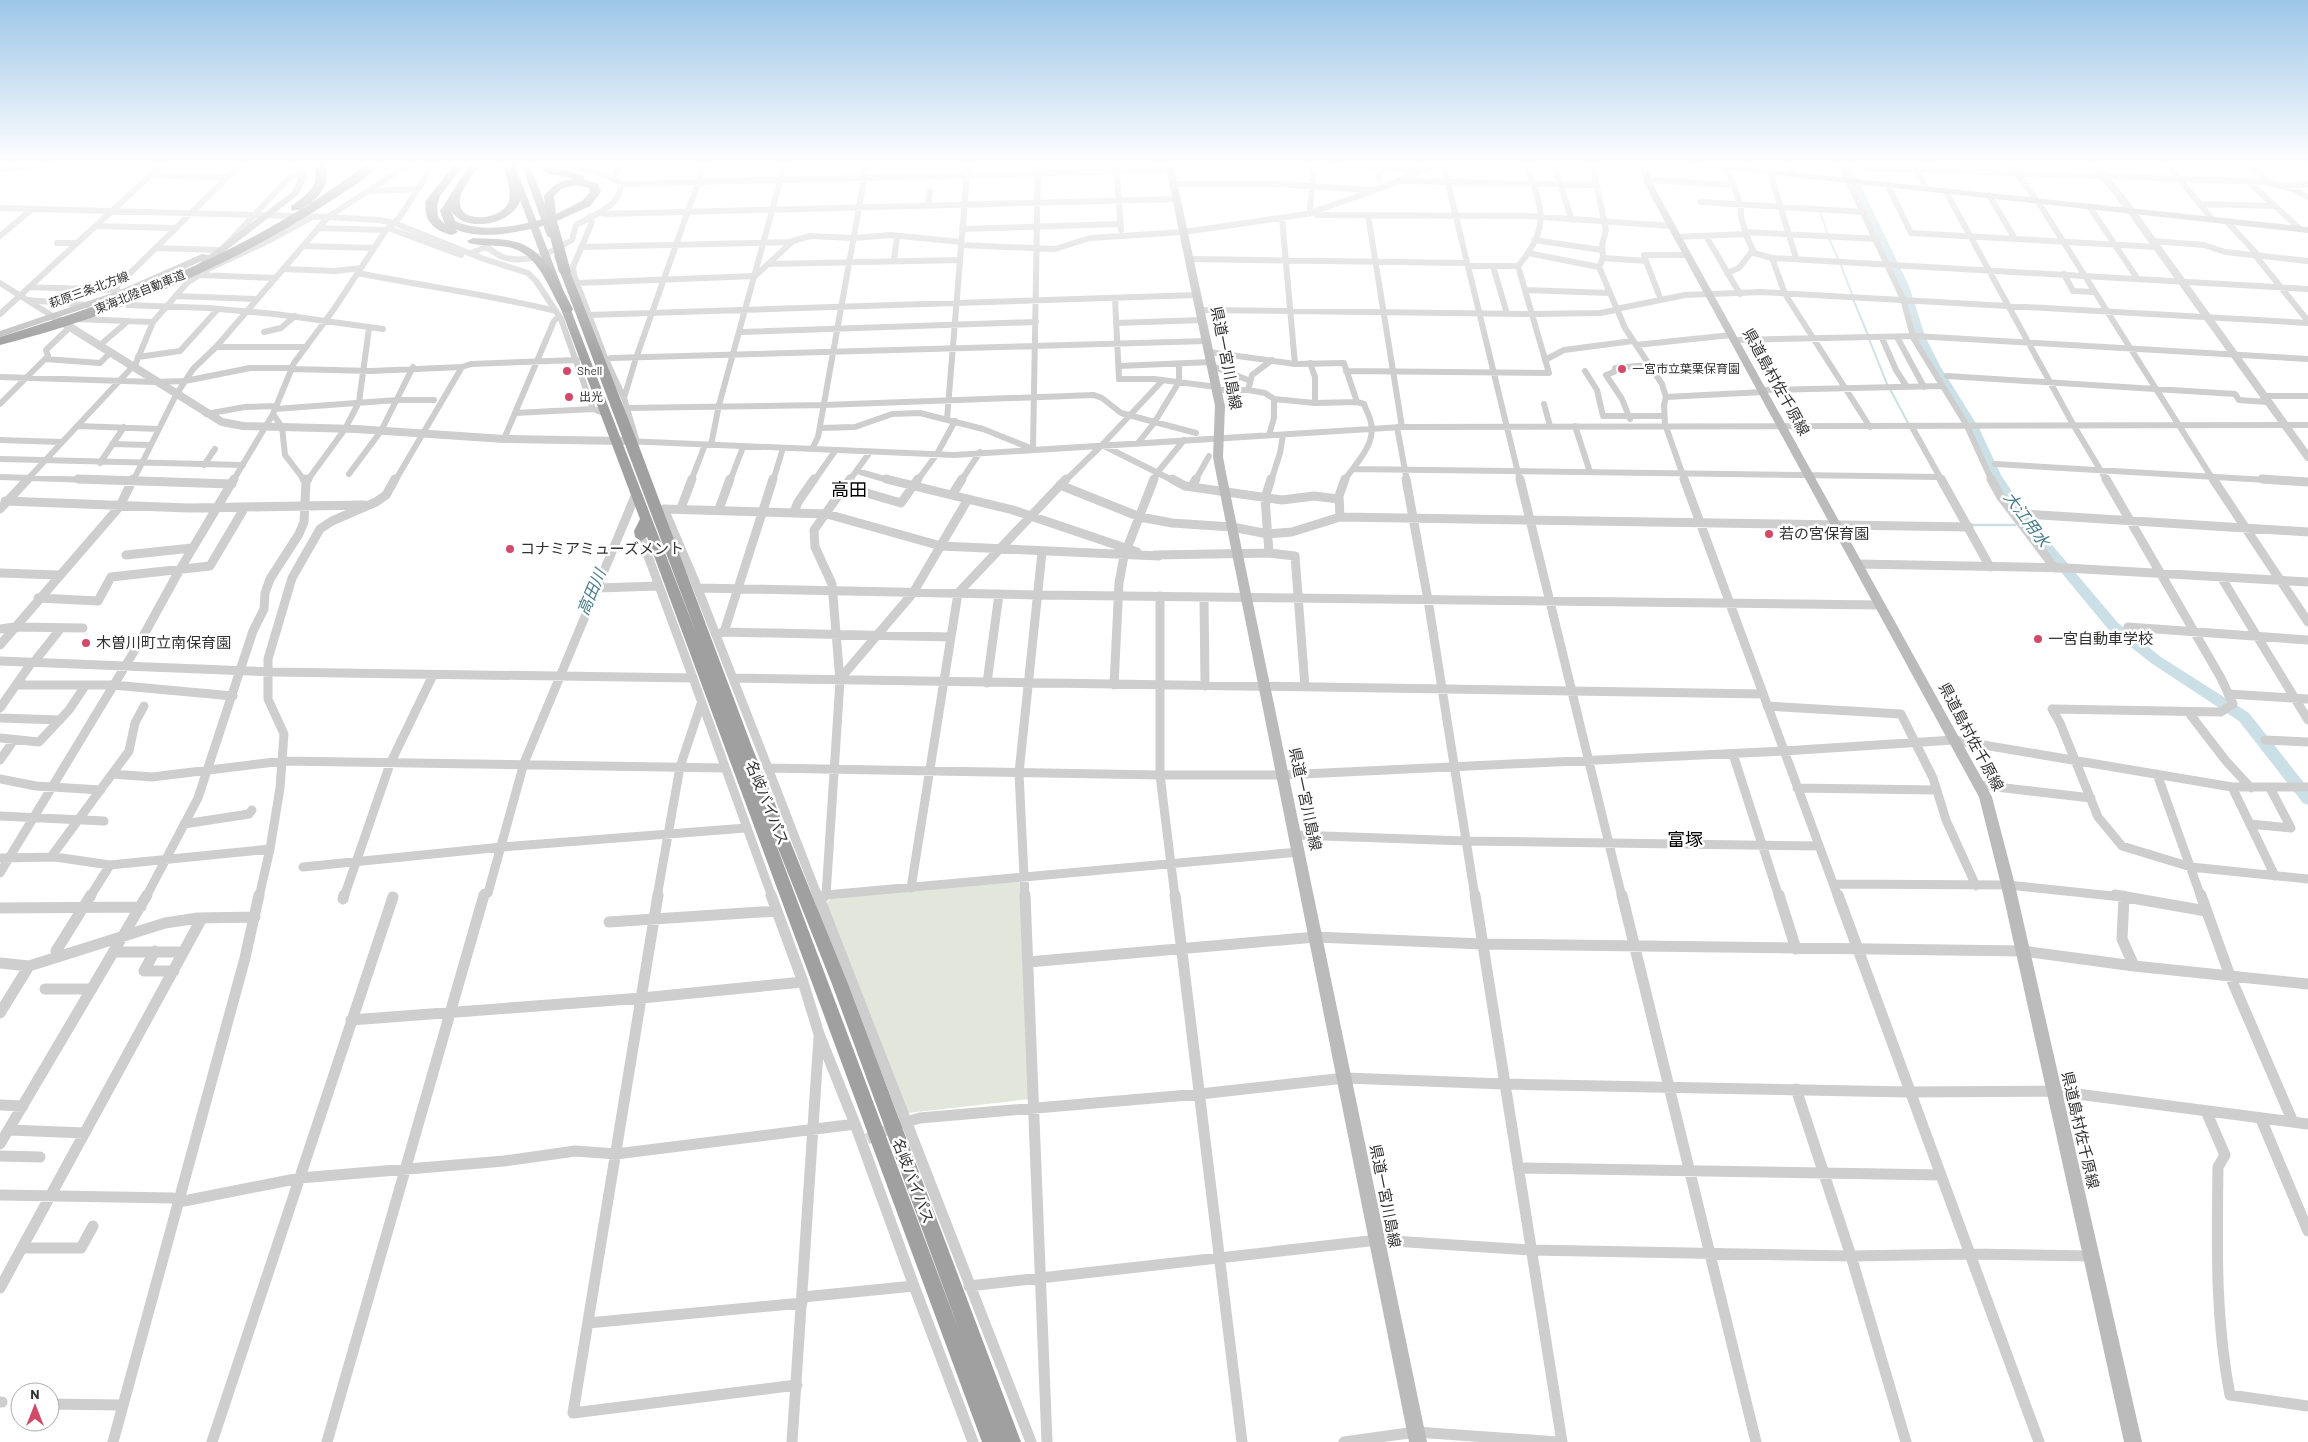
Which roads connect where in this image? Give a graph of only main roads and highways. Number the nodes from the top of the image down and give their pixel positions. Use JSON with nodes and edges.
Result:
{"nodes":[{"id":1,"x":248,"y":230,"type":"edge"},
{"id":2,"x":270,"y":230,"type":"edge"},
{"id":3,"x":436,"y":230,"type":"edge"},
{"id":4,"x":453,"y":230,"type":"edge"},
{"id":5,"x":475,"y":230,"type":"edge"},
{"id":6,"x":504,"y":230,"type":"edge"},
{"id":7,"x":512,"y":230,"type":"edge"},
{"id":8,"x":541,"y":230,"type":"edge"},
{"id":9,"x":545,"y":230,"type":"edge"},
{"id":10,"x":550,"y":230,"type":"edge"},
{"id":11,"x":1184,"y":230,"type":"edge"},
{"id":12,"x":1674,"y":230,"type":"edge"},
{"id":13,"x":238,"y":238,"type":"junction"},
{"id":14,"x":552,"y":253,"type":"junction"},
{"id":15,"x":201,"y":267,"type":"junction"},
{"id":16,"x":120,"y":295,"type":"junction"},
{"id":17,"x":0,"y":335,"type":"edge"},
{"id":18,"x":0,"y":342,"type":"edge"},
{"id":19,"x":629,"y":444,"type":"junction"},
{"id":20,"x":664,"y":509,"type":"road end"},
{"id":21,"x":646,"y":519,"type":"junction"},
{"id":22,"x":641,"y":537,"type":"road end"},
{"id":23,"x":1417,"y":1437,"type":"edge"},
{"id":24,"x":992,"y":1442,"type":"edge"},
{"id":25,"x":1011,"y":1442,"type":"edge"},
{"id":26,"x":2133,"y":1442,"type":"edge"}],
"edges":[{"from":1,"to":13,"type":"main road","name":"萩原三条北方線"},
{"from":2,"to":15,"type":"highway","name":"東海北陸自動車道"},
{"from":3,"to":14,"type":"highway"},
{"from":4,"to":7,"type":"highway"},
{"from":5,"to":6,"type":"highway"},
{"from":8,"to":14,"type":"highway","name":"名岐バイパス"},
{"from":9,"to":14,"type":"highway","name":"名岐バイパス"},
{"from":10,"to":14,"type":"highway"},
{"from":11,"to":23,"type":"main road","name":"県道一宮川島線"},
{"from":12,"to":26,"type":"main road","name":"県道島村佐千原線"},
{"from":13,"to":16,"type":"main road","name":"萩原三条北方線"},
{"from":13,"to":16,"type":"main road","name":"萩原三条北方線"},
{"from":14,"to":19,"type":"highway","name":"名岐バイパス"},
{"from":14,"to":19,"type":"highway","name":"名岐バイパス"},
{"from":15,"to":17,"type":"highway","name":"東海北陸自動車道"},
{"from":15,"to":18,"type":"highway","name":"東海北陸自動車道"},
{"from":16,"to":17,"type":"main road","name":"萩原三条北方線"},
{"from":16,"to":18,"type":"main road","name":"萩原三条北方線"},
{"from":19,"to":20,"type":"highway"},
{"from":19,"to":21,"type":"highway","name":"名岐バイパス"},
{"from":19,"to":25,"type":"highway","name":"名岐バイパス"},
{"from":21,"to":22,"type":"highway"},
{"from":21,"to":24,"type":"highway","name":"名岐バイパス"}]}
